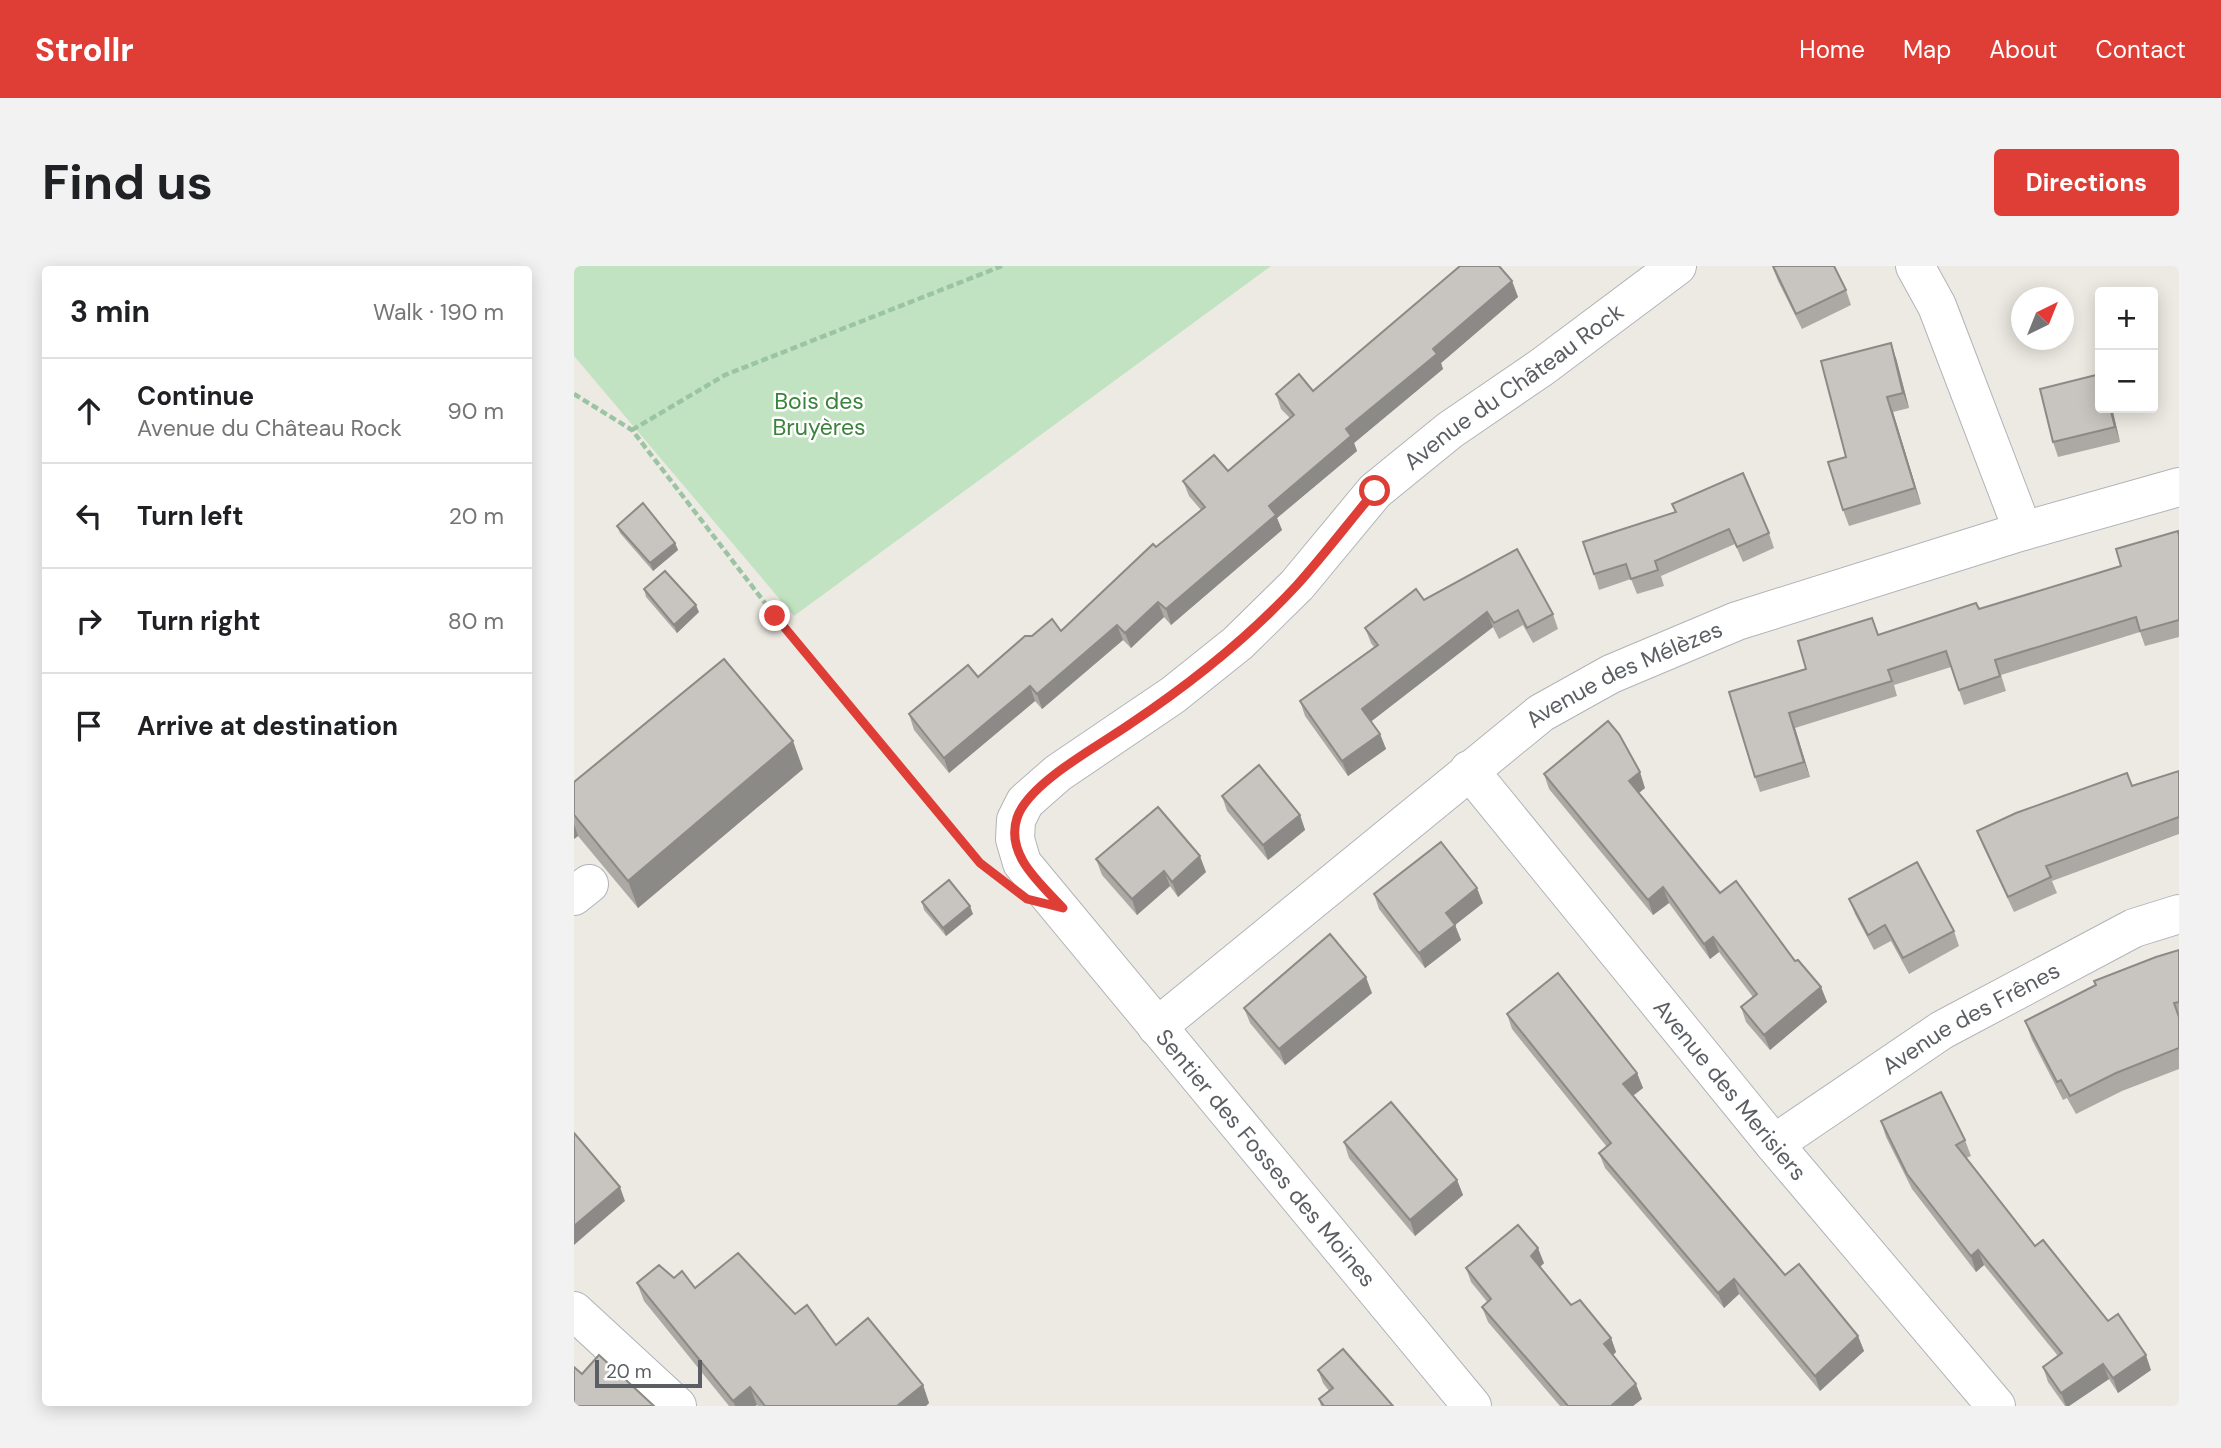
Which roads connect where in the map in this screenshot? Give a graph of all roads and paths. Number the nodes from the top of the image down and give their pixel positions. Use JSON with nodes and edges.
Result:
{"nodes":[{"id":1,"x":1002,"y":266,"type":"edge"},
{"id":2,"x":1677,"y":266,"type":"edge"},
{"id":3,"x":1915,"y":266,"type":"edge"},
{"id":4,"x":574,"y":394,"type":"edge"},
{"id":5,"x":632,"y":430,"type":"junction"},
{"id":6,"x":2179,"y":487,"type":"edge"},
{"id":7,"x":2023,"y":531,"type":"junction"},
{"id":8,"x":1469,"y":771,"type":"junction"},
{"id":9,"x":1016,"y":820,"type":"joint"},
{"id":10,"x":989,"y":871,"type":"dead end"},
{"id":11,"x":2179,"y":914,"type":"edge"},
{"id":12,"x":1157,"y":1027,"type":"junction"},
{"id":13,"x":1774,"y":1144,"type":"junction"},
{"id":14,"x":574,"y":1311,"type":"edge"},
{"id":15,"x":677,"y":1406,"type":"edge"},
{"id":16,"x":1472,"y":1406,"type":"edge"},
{"id":17,"x":1996,"y":1406,"type":"edge"}],
"edges":[{"from":1,"to":5,"type":"path"},
{"from":2,"to":9,"type":"street","name":"Avenue du Château Rock"},
{"from":3,"to":7,"type":"street"},
{"from":4,"to":5,"type":"path"},
{"from":5,"to":10,"type":"path"},
{"from":6,"to":7,"type":"street","name":"Avenue des Mélèzes"},
{"from":7,"to":8,"type":"street","name":"Avenue des Mélèzes"},
{"from":8,"to":12,"type":"street","name":"Avenue des Mélèzes"},
{"from":8,"to":13,"type":"street","name":"Avenue des Merisiers"},
{"from":9,"to":12,"type":"street","name":"Sentier des Fosses des Moines"},
{"from":11,"to":13,"type":"street","name":"Avenue des Frênes"},
{"from":12,"to":16,"type":"street","name":"Sentier des Fosses des Moines"},
{"from":13,"to":17,"type":"street","name":"Avenue des Merisiers"},
{"from":14,"to":15,"type":"street"}]}
